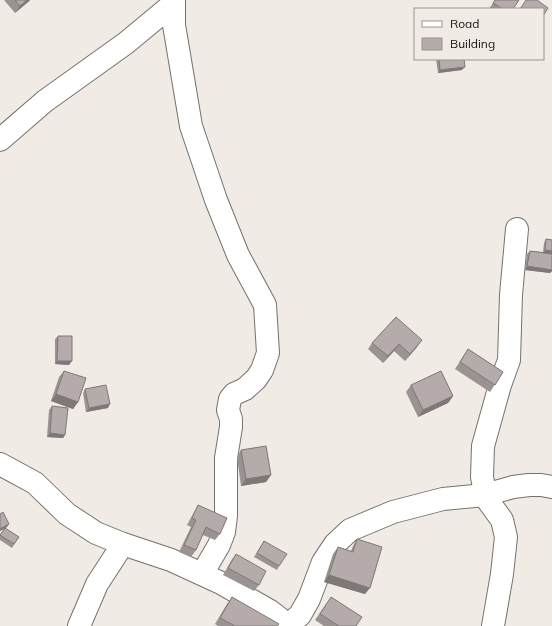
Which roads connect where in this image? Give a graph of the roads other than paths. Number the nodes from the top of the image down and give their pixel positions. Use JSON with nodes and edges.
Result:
{"nodes":[{"id":1,"x":174,"y":2,"type":"edge"},
{"id":2,"x":0,"y":140,"type":"edge"},
{"id":3,"x":517,"y":229,"type":"dead end"},
{"id":4,"x":0,"y":464,"type":"edge"},
{"id":5,"x":552,"y":487,"type":"edge"},
{"id":6,"x":486,"y":495,"type":"junction"},
{"id":7,"x":123,"y":544,"type":"junction"},
{"id":8,"x":202,"y":574,"type":"junction"},
{"id":9,"x":79,"y":626,"type":"edge"},
{"id":10,"x":288,"y":626,"type":"edge"},
{"id":11,"x":493,"y":626,"type":"edge"}],
"edges":[{"from":1,"to":2,"type":"street"},
{"from":1,"to":8,"type":"street"},
{"from":3,"to":6,"type":"street"},
{"from":4,"to":7,"type":"street"},
{"from":5,"to":6,"type":"street"},
{"from":6,"to":10,"type":"street"},
{"from":6,"to":11,"type":"street"},
{"from":7,"to":8,"type":"street"},
{"from":7,"to":9,"type":"street"},
{"from":8,"to":10,"type":"street"}]}
